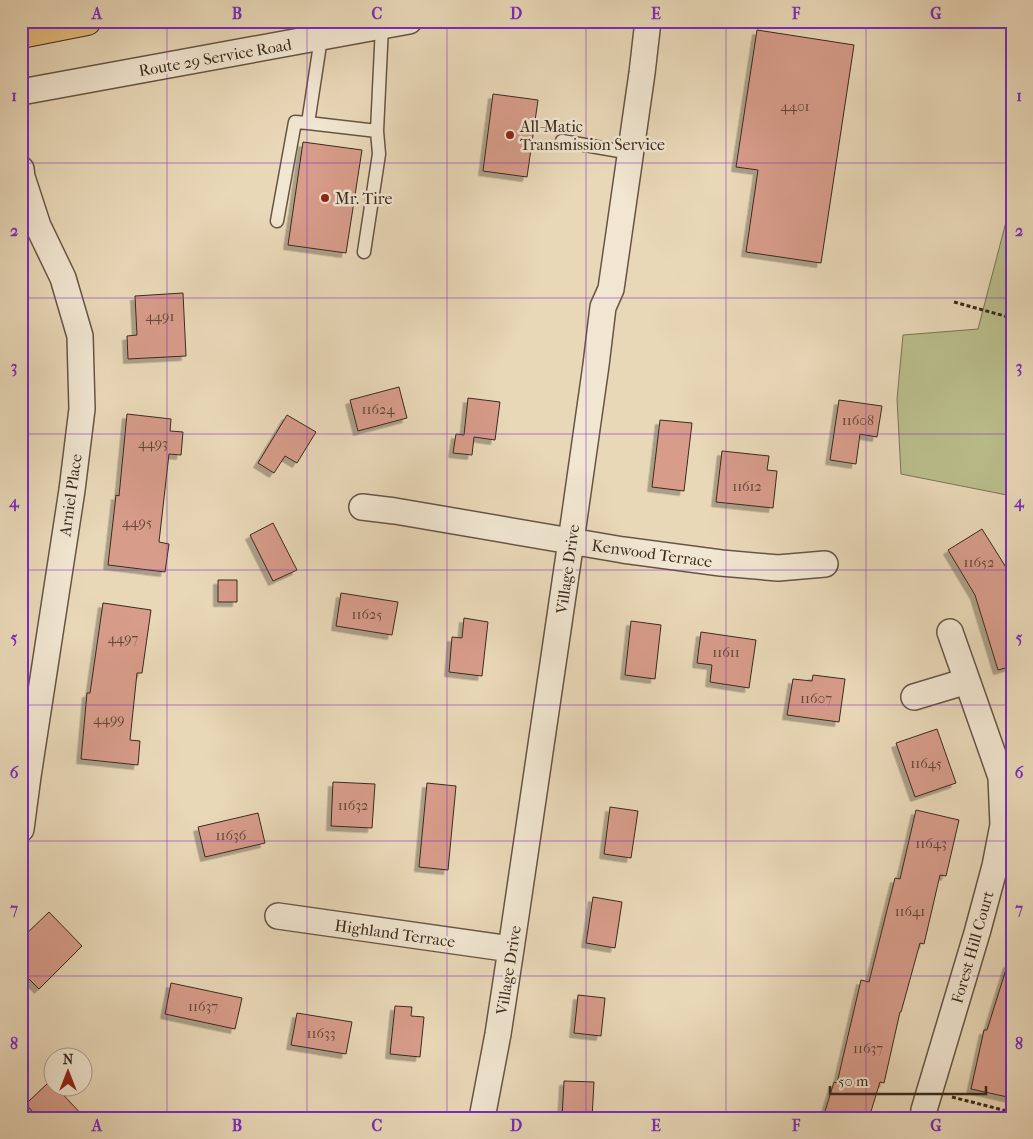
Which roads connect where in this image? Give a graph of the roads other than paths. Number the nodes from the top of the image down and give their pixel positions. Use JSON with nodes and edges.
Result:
{"nodes":[{"id":1,"x":87,"y":21,"type":"edge"},
{"id":2,"x":409,"y":21,"type":"edge"},
{"id":3,"x":648,"y":21,"type":"edge"},
{"id":4,"x":382,"y":26,"type":"junction"},
{"id":5,"x":21,"y":34,"type":"edge"},
{"id":6,"x":321,"y":38,"type":"junction"},
{"id":7,"x":21,"y":92,"type":"edge"},
{"id":8,"x":308,"y":123,"type":"junction"},
{"id":9,"x":377,"y":131,"type":"junction"},
{"id":10,"x":562,"y":141,"type":"dead end"},
{"id":11,"x":631,"y":153,"type":"junction"},
{"id":12,"x":21,"y":169,"type":"edge"},
{"id":13,"x":277,"y":221,"type":"dead end"},
{"id":14,"x":364,"y":252,"type":"dead end"},
{"id":15,"x":362,"y":508,"type":"dead end"},
{"id":16,"x":571,"y":541,"type":"junction"},
{"id":17,"x":826,"y":564,"type":"dead end"},
{"id":18,"x":950,"y":632,"type":"dead end"},
{"id":19,"x":967,"y":681,"type":"junction"},
{"id":20,"x":914,"y":697,"type":"dead end"},
{"id":21,"x":25,"y":776,"type":"edge"},
{"id":22,"x":21,"y":829,"type":"edge"},
{"id":23,"x":278,"y":916,"type":"dead end"},
{"id":24,"x":511,"y":949,"type":"junction"},
{"id":25,"x":482,"y":1118,"type":"edge"},
{"id":26,"x":923,"y":1118,"type":"edge"}],
"edges":[{"from":1,"to":5,"type":"main road"},
{"from":2,"to":4,"type":"street","name":"Route 29 Service Road"},
{"from":3,"to":11,"type":"street","name":"Village Drive"},
{"from":4,"to":6,"type":"street","name":"Route 29 Service Road"},
{"from":4,"to":9,"type":"lane"},
{"from":6,"to":7,"type":"street","name":"Route 29 Service Road"},
{"from":6,"to":8,"type":"lane"},
{"from":8,"to":9,"type":"lane"},
{"from":8,"to":13,"type":"lane"},
{"from":9,"to":14,"type":"lane"},
{"from":10,"to":11,"type":"lane"},
{"from":11,"to":16,"type":"street","name":"Village Drive"},
{"from":12,"to":21,"type":"street","name":"Arniel Place"},
{"from":15,"to":16,"type":"street","name":"Kenwood Terrace"},
{"from":16,"to":17,"type":"street","name":"Kenwood Terrace"},
{"from":16,"to":24,"type":"street","name":"Village Drive"},
{"from":18,"to":19,"type":"street","name":"Forest Hill Court"},
{"from":19,"to":20,"type":"street"},
{"from":19,"to":26,"type":"street","name":"Forest Hill Court"},
{"from":21,"to":22,"type":"street","name":"Arniel Place"},
{"from":23,"to":24,"type":"street","name":"Highland Terrace"},
{"from":24,"to":25,"type":"street","name":"Village Drive"}]}
